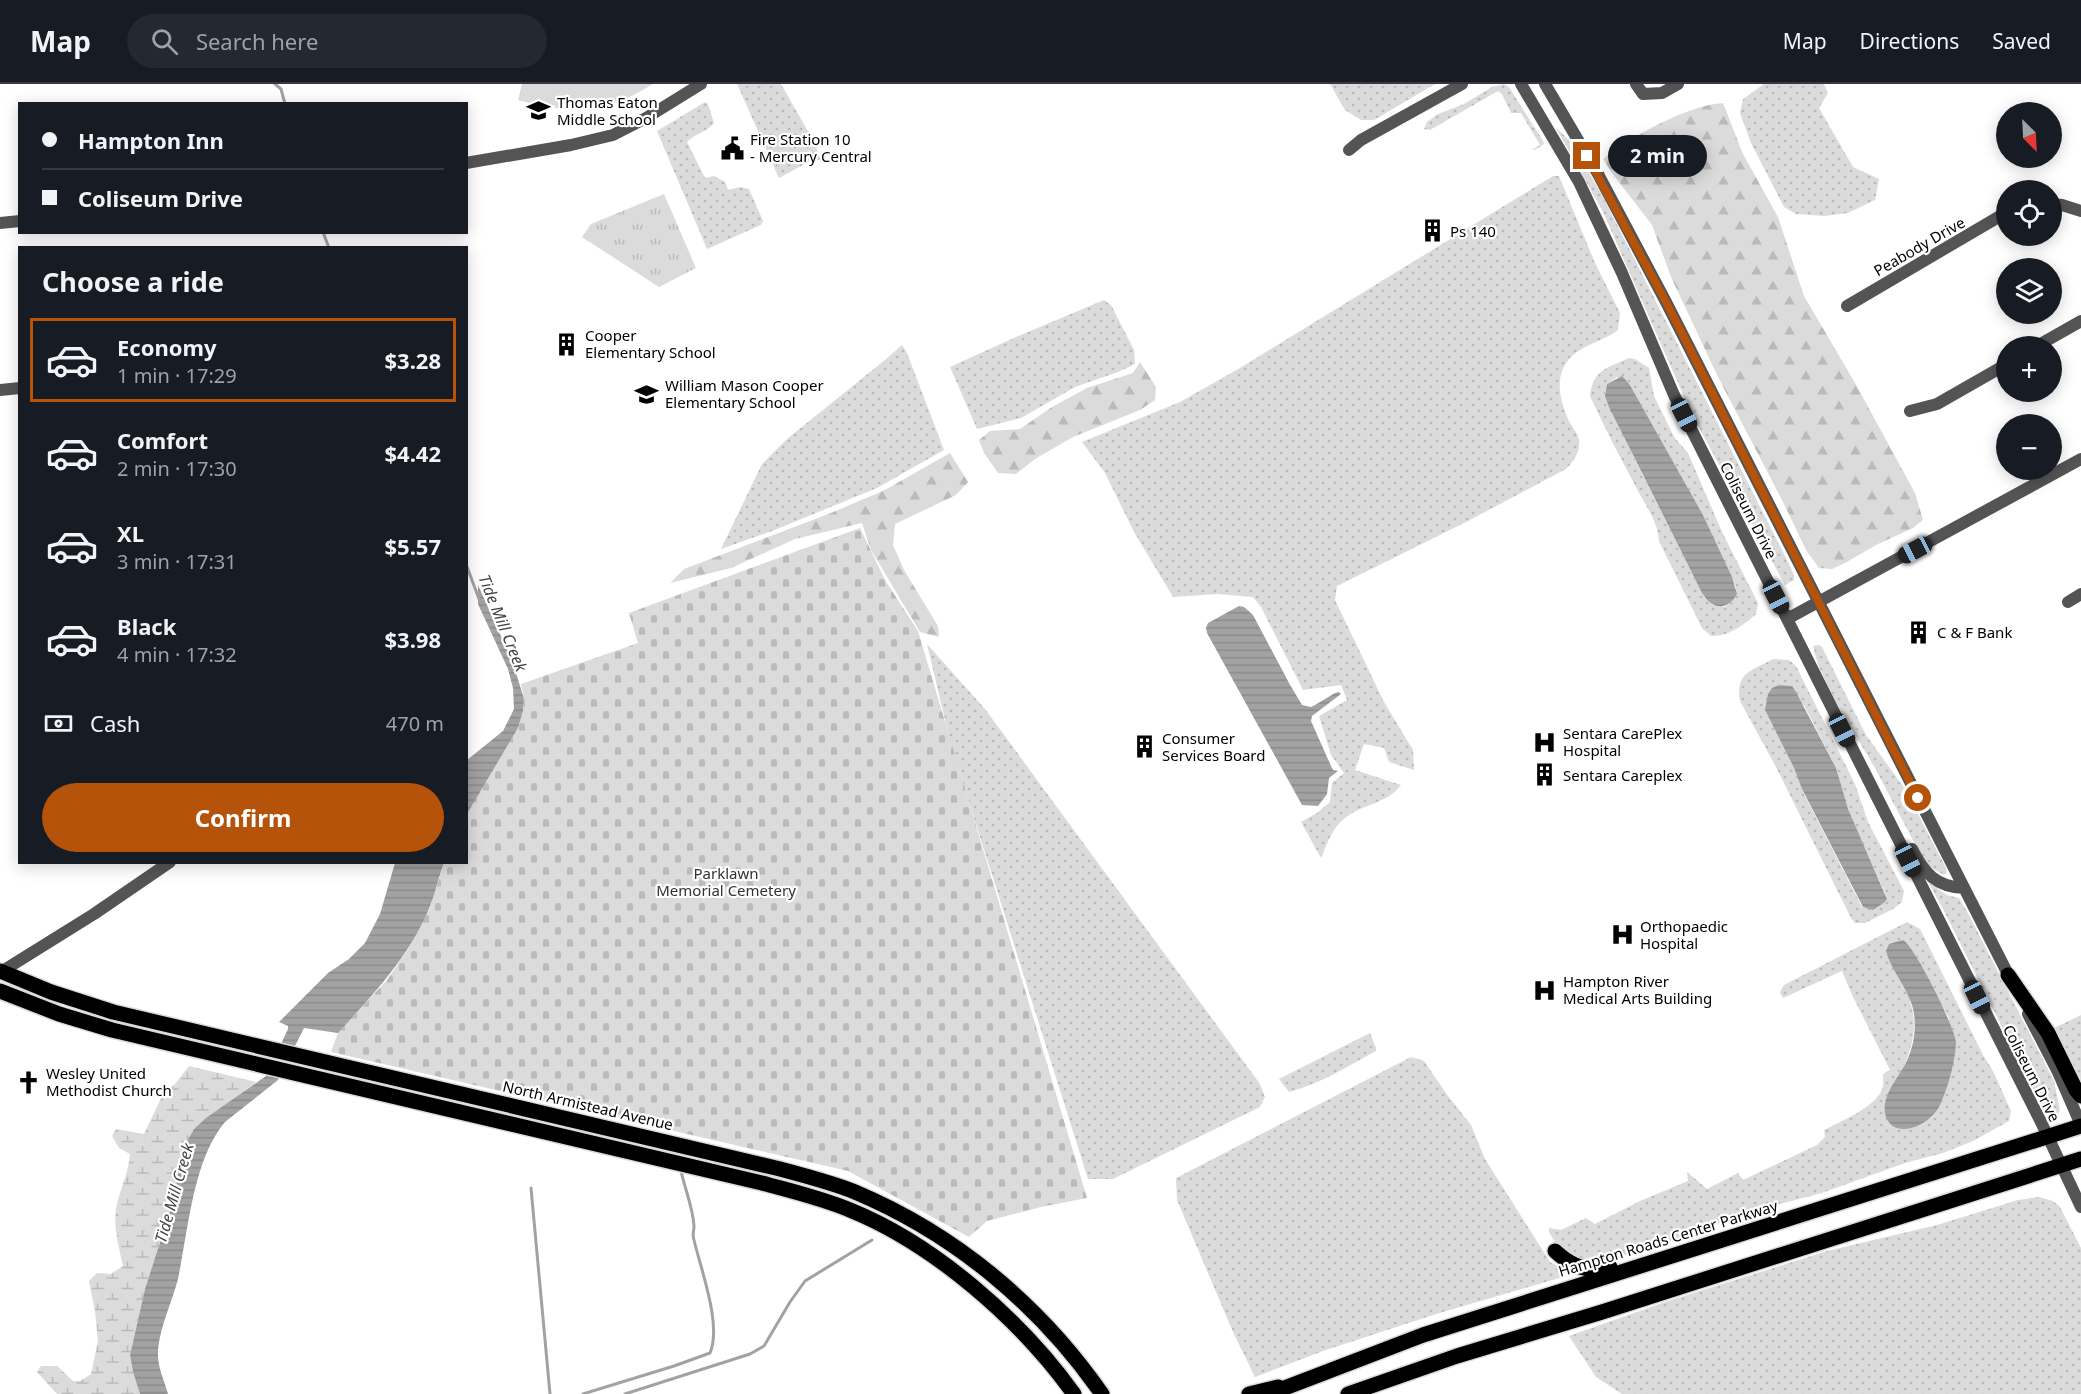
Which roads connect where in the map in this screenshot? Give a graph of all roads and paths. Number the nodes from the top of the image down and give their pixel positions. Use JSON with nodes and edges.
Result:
{"nodes":[{"id":1,"x":701,"y":84,"type":"edge"},
{"id":2,"x":1462,"y":84,"type":"edge"},
{"id":3,"x":1521,"y":84,"type":"edge"},
{"id":4,"x":1545,"y":84,"type":"edge"},
{"id":5,"x":1678,"y":84,"type":"edge"},
{"id":6,"x":1639,"y":89,"type":"edge"},
{"id":7,"x":1349,"y":150,"type":"dead end"},
{"id":8,"x":468,"y":163,"type":"edge"},
{"id":9,"x":2062,"y":206,"type":"edge"},
{"id":10,"x":2081,"y":211,"type":"edge"},
{"id":11,"x":1996,"y":218,"type":"edge"},
{"id":12,"x":18,"y":221,"type":"edge"},
{"id":13,"x":0,"y":223,"type":"edge"},
{"id":14,"x":1847,"y":306,"type":"dead end"},
{"id":15,"x":2081,"y":321,"type":"edge"},
{"id":16,"x":2055,"y":336,"type":"edge"},
{"id":17,"x":1996,"y":370,"type":"edge"},
{"id":18,"x":18,"y":388,"type":"edge"},
{"id":19,"x":0,"y":390,"type":"edge"},
{"id":20,"x":1910,"y":411,"type":"dead end"},
{"id":21,"x":2081,"y":459,"type":"edge"},
{"id":22,"x":2081,"y":594,"type":"edge"},
{"id":23,"x":2068,"y":602,"type":"dead end"},
{"id":24,"x":1818,"y":603,"type":"junction"},
{"id":25,"x":1787,"y":619,"type":"junction"},
{"id":26,"x":1833,"y":713,"type":"junction"},
{"id":27,"x":167,"y":864,"type":"edge"},
{"id":28,"x":1964,"y":888,"type":"junction"},
{"id":29,"x":0,"y":972,"type":"edge"},
{"id":30,"x":2008,"y":975,"type":"junction"},
{"id":31,"x":0,"y":991,"type":"edge"},
{"id":32,"x":2081,"y":1096,"type":"edge"},
{"id":33,"x":2081,"y":1125,"type":"edge"},
{"id":34,"x":2048,"y":1137,"type":"junction"},
{"id":35,"x":2081,"y":1159,"type":"edge"},
{"id":36,"x":2061,"y":1166,"type":"junction"},
{"id":37,"x":2081,"y":1207,"type":"edge"},
{"id":38,"x":1772,"y":1224,"type":"junction"},
{"id":39,"x":1555,"y":1251,"type":"dead end"},
{"id":40,"x":1307,"y":1379,"type":"junction"},
{"id":41,"x":1102,"y":1392,"type":"edge"},
{"id":42,"x":1074,"y":1394,"type":"edge"},
{"id":43,"x":1249,"y":1394,"type":"edge"},
{"id":44,"x":1269,"y":1394,"type":"edge"},
{"id":45,"x":1348,"y":1394,"type":"edge"}],
"edges":[{"from":1,"to":8,"type":"street"},
{"from":2,"to":7,"type":"street"},
{"from":3,"to":25,"type":"street","name":"Coliseum Drive"},
{"from":4,"to":24,"type":"street","name":"Coliseum Drive"},
{"from":5,"to":6,"type":"street"},
{"from":9,"to":10,"type":"street"},
{"from":11,"to":14,"type":"street","name":"Peabody Drive"},
{"from":12,"to":13,"type":"street"},
{"from":15,"to":16,"type":"street"},
{"from":17,"to":20,"type":"street"},
{"from":18,"to":19,"type":"street"},
{"from":21,"to":24,"type":"street"},
{"from":22,"to":23,"type":"street"},
{"from":24,"to":25,"type":"street"},
{"from":24,"to":28,"type":"street","name":"Coliseum Drive"},
{"from":25,"to":26,"type":"street","name":"Coliseum Drive"},
{"from":26,"to":28,"type":"street"},
{"from":26,"to":34,"type":"street","name":"Coliseum Drive"},
{"from":27,"to":29,"type":"street"},
{"from":28,"to":30,"type":"street","name":"Coliseum Drive"},
{"from":29,"to":41,"type":"main road","name":"North Armistead Avenue"},
{"from":30,"to":32,"type":"main road"},
{"from":30,"to":33,"type":"street","name":"Coliseum Drive"},
{"from":31,"to":42,"type":"main road"},
{"from":33,"to":34,"type":"main road","name":"Hampton Roads Center Parkway"},
{"from":34,"to":36,"type":"street","name":"Coliseum Drive"},
{"from":34,"to":38,"type":"main road","name":"Hampton Roads Center Parkway"},
{"from":35,"to":36,"type":"main road"},
{"from":36,"to":37,"type":"street","name":"Coliseum Drive"},
{"from":36,"to":45,"type":"main road"},
{"from":38,"to":39,"type":"main road"},
{"from":38,"to":40,"type":"main road","name":"Hampton Roads Center Parkway"},
{"from":40,"to":43,"type":"main road"},
{"from":40,"to":44,"type":"main road","name":"Hampton Roads Center Parkway"}]}
